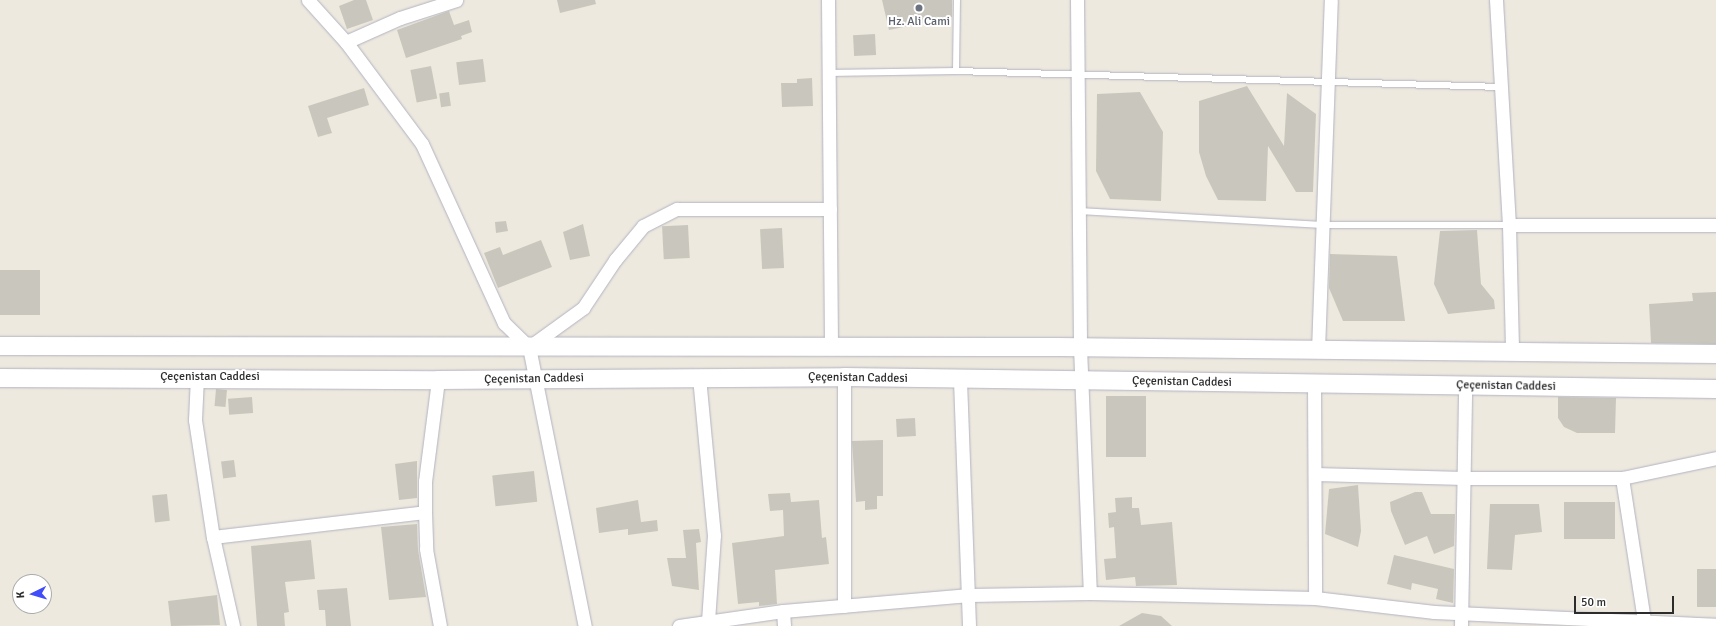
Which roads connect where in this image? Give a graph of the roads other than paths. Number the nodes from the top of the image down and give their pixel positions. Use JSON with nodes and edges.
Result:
{"nodes":[{"id":1,"x":308,"y":0,"type":"edge"},
{"id":2,"x":456,"y":0,"type":"edge"},
{"id":3,"x":828,"y":0,"type":"edge"},
{"id":4,"x":957,"y":0,"type":"edge"},
{"id":5,"x":1077,"y":0,"type":"edge"},
{"id":6,"x":1331,"y":0,"type":"edge"},
{"id":7,"x":1496,"y":0,"type":"edge"},
{"id":8,"x":346,"y":42,"type":"junction"},
{"id":9,"x":956,"y":71,"type":"junction"},
{"id":10,"x":828,"y":73,"type":"junction"},
{"id":11,"x":1078,"y":76,"type":"junction"},
{"id":12,"x":1328,"y":84,"type":"junction"},
{"id":13,"x":1500,"y":87,"type":"junction"},
{"id":14,"x":830,"y":209,"type":"junction"},
{"id":15,"x":1079,"y":211,"type":"junction"},
{"id":16,"x":1323,"y":225,"type":"junction"},
{"id":17,"x":1509,"y":225,"type":"junction"},
{"id":18,"x":1716,"y":225,"type":"edge"},
{"id":19,"x":0,"y":346,"type":"edge"},
{"id":20,"x":831,"y":346,"type":"junction"},
{"id":21,"x":529,"y":347,"type":"junction"},
{"id":22,"x":1080,"y":347,"type":"junction"},
{"id":23,"x":1318,"y":350,"type":"junction"},
{"id":24,"x":1512,"y":352,"type":"junction"},
{"id":25,"x":1716,"y":354,"type":"edge"},
{"id":26,"x":198,"y":377,"type":"junction"},
{"id":27,"x":699,"y":377,"type":"junction"},
{"id":28,"x":844,"y":377,"type":"junction"},
{"id":29,"x":0,"y":378,"type":"edge"},
{"id":30,"x":536,"y":378,"type":"junction"},
{"id":31,"x":438,"y":380,"type":"junction"},
{"id":32,"x":960,"y":380,"type":"junction"},
{"id":33,"x":1082,"y":381,"type":"junction"},
{"id":34,"x":1314,"y":384,"type":"junction"},
{"id":35,"x":1465,"y":386,"type":"junction"},
{"id":36,"x":1716,"y":389,"type":"edge"},
{"id":37,"x":1716,"y":458,"type":"edge"},
{"id":38,"x":1315,"y":474,"type":"junction"},
{"id":39,"x":1464,"y":478,"type":"junction"},
{"id":40,"x":1622,"y":478,"type":"junction"},
{"id":41,"x":425,"y":512,"type":"junction"},
{"id":42,"x":214,"y":537,"type":"junction"},
{"id":43,"x":1090,"y":593,"type":"junction"},
{"id":44,"x":969,"y":595,"type":"junction"},
{"id":45,"x":1315,"y":598,"type":"junction"},
{"id":46,"x":844,"y":606,"type":"junction"},
{"id":47,"x":783,"y":612,"type":"junction"},
{"id":48,"x":1462,"y":612,"type":"junction"},
{"id":49,"x":708,"y":620,"type":"junction"},
{"id":50,"x":1568,"y":622,"type":"edge"},
{"id":51,"x":1645,"y":624,"type":"edge"},
{"id":52,"x":1716,"y":625,"type":"edge"},
{"id":53,"x":233,"y":626,"type":"edge"},
{"id":54,"x":440,"y":626,"type":"edge"},
{"id":55,"x":585,"y":626,"type":"edge"},
{"id":56,"x":679,"y":626,"type":"edge"},
{"id":57,"x":784,"y":626,"type":"edge"},
{"id":58,"x":969,"y":626,"type":"edge"},
{"id":59,"x":1461,"y":626,"type":"edge"}],
"edges":[{"from":1,"to":8,"type":"street"},
{"from":2,"to":8,"type":"street"},
{"from":3,"to":10,"type":"street"},
{"from":4,"to":9,"type":"lane"},
{"from":5,"to":11,"type":"street"},
{"from":6,"to":12,"type":"street"},
{"from":7,"to":13,"type":"street"},
{"from":8,"to":21,"type":"street"},
{"from":9,"to":10,"type":"lane"},
{"from":9,"to":11,"type":"lane"},
{"from":10,"to":14,"type":"street"},
{"from":11,"to":12,"type":"lane"},
{"from":11,"to":15,"type":"street"},
{"from":12,"to":13,"type":"lane"},
{"from":12,"to":16,"type":"street"},
{"from":13,"to":17,"type":"street"},
{"from":14,"to":20,"type":"street"},
{"from":14,"to":21,"type":"street"},
{"from":15,"to":16,"type":"lane"},
{"from":15,"to":22,"type":"street"},
{"from":16,"to":17,"type":"lane"},
{"from":16,"to":23,"type":"street"},
{"from":17,"to":18,"type":"street"},
{"from":17,"to":24,"type":"street"},
{"from":19,"to":21,"type":"main road"},
{"from":20,"to":21,"type":"main road"},
{"from":20,"to":22,"type":"main road"},
{"from":21,"to":30,"type":"street"},
{"from":22,"to":23,"type":"main road"},
{"from":22,"to":33,"type":"street"},
{"from":23,"to":24,"type":"main road"},
{"from":24,"to":25,"type":"main road"},
{"from":26,"to":29,"type":"main road","name":"Çeçenistan Caddesi"},
{"from":26,"to":31,"type":"main road","name":"Çeçenistan Caddesi"},
{"from":26,"to":42,"type":"street"},
{"from":27,"to":28,"type":"main road","name":"Çeçenistan Caddesi"},
{"from":27,"to":30,"type":"main road","name":"Çeçenistan Caddesi"},
{"from":27,"to":49,"type":"street"},
{"from":28,"to":32,"type":"main road","name":"Çeçenistan Caddesi"},
{"from":28,"to":46,"type":"street"},
{"from":30,"to":31,"type":"main road","name":"Çeçenistan Caddesi"},
{"from":30,"to":55,"type":"street"},
{"from":31,"to":41,"type":"street"},
{"from":32,"to":33,"type":"main road","name":"Çeçenistan Caddesi"},
{"from":32,"to":44,"type":"street"},
{"from":33,"to":34,"type":"main road","name":"Çeçenistan Caddesi"},
{"from":33,"to":43,"type":"street"},
{"from":34,"to":35,"type":"main road","name":"Çeçenistan Caddesi"},
{"from":34,"to":38,"type":"street"},
{"from":35,"to":36,"type":"main road","name":"Çeçenistan Caddesi"},
{"from":35,"to":39,"type":"street"},
{"from":37,"to":40,"type":"street"},
{"from":38,"to":39,"type":"street"},
{"from":38,"to":45,"type":"street"},
{"from":39,"to":40,"type":"street"},
{"from":39,"to":48,"type":"street"},
{"from":40,"to":51,"type":"street"},
{"from":41,"to":42,"type":"street"},
{"from":41,"to":54,"type":"street"},
{"from":42,"to":53,"type":"street"},
{"from":43,"to":44,"type":"street"},
{"from":43,"to":45,"type":"street"},
{"from":44,"to":46,"type":"street"},
{"from":44,"to":58,"type":"street"},
{"from":45,"to":48,"type":"street"},
{"from":46,"to":47,"type":"street"},
{"from":47,"to":49,"type":"street"},
{"from":47,"to":57,"type":"street"},
{"from":48,"to":50,"type":"street"},
{"from":48,"to":59,"type":"street"},
{"from":49,"to":56,"type":"street"},
{"from":50,"to":51,"type":"street"},
{"from":51,"to":52,"type":"street"}]}
